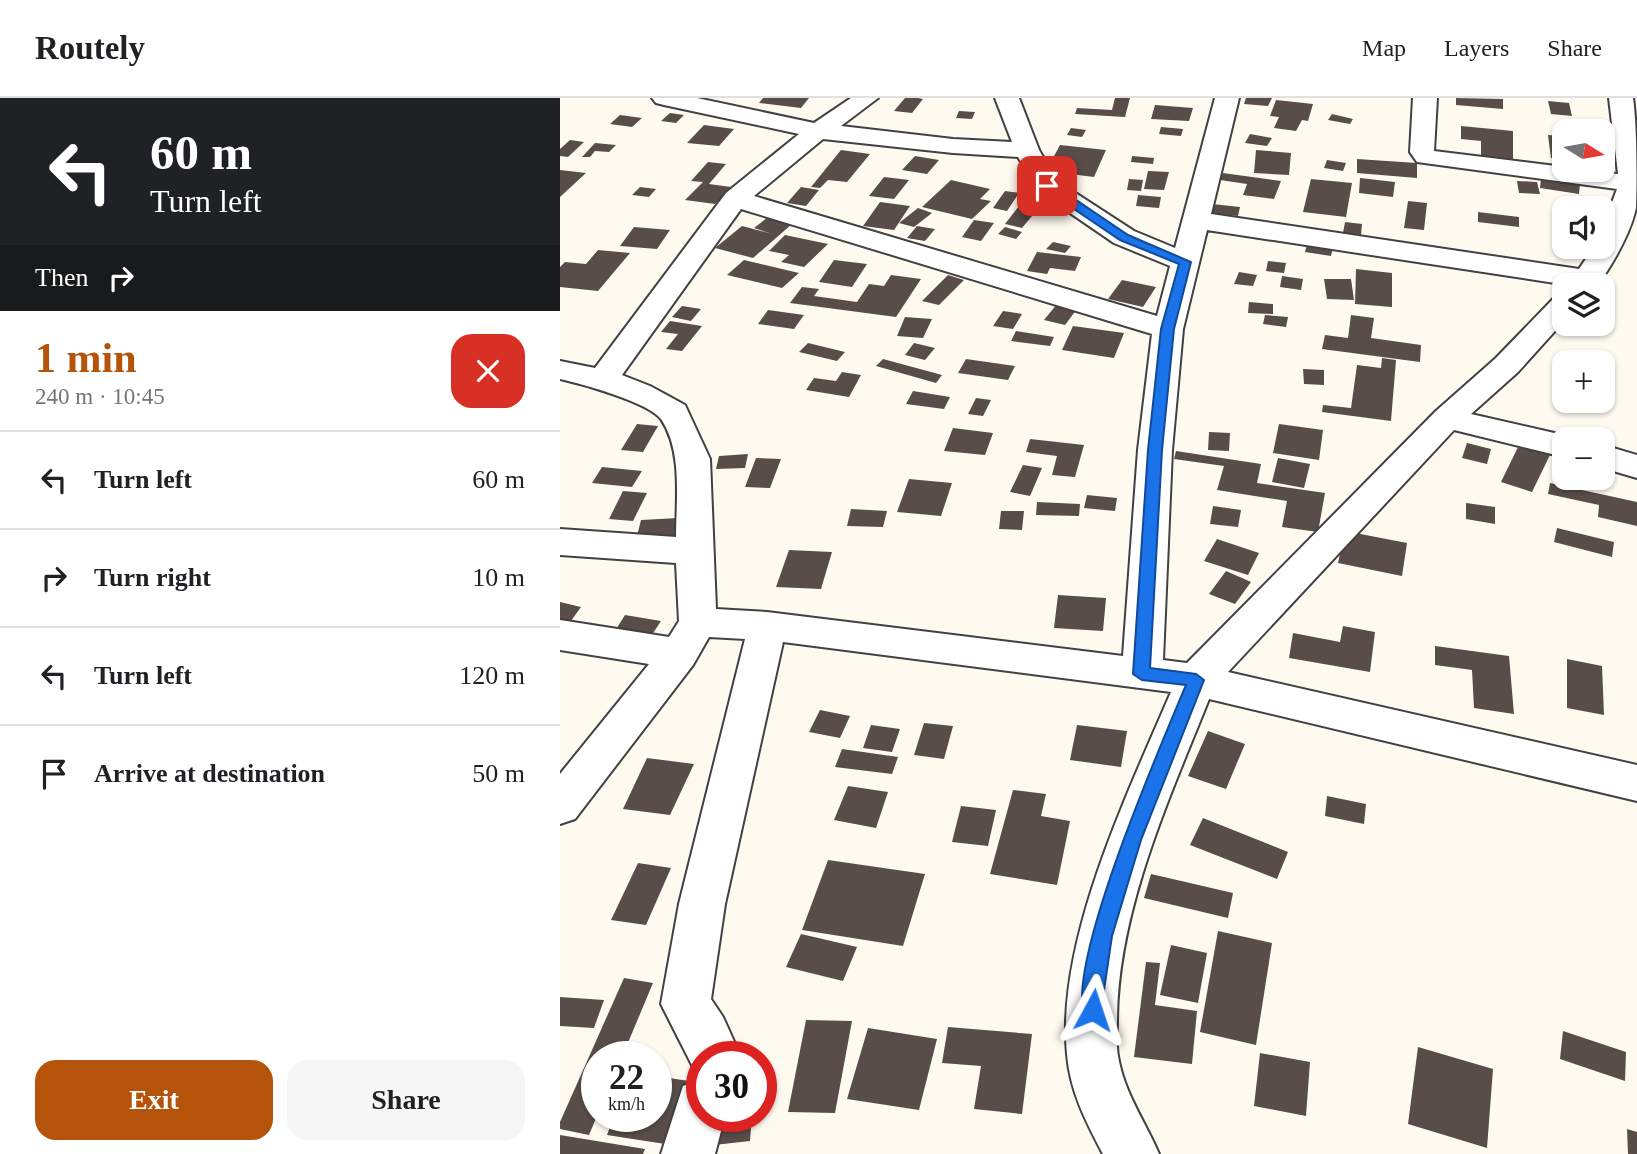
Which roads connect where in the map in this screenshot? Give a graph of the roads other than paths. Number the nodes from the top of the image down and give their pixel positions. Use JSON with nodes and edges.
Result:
{"nodes":[{"id":1,"x":664,"y":98,"type":"edge"},
{"id":2,"x":866,"y":98,"type":"edge"},
{"id":3,"x":1007,"y":98,"type":"edge"},
{"id":4,"x":1227,"y":98,"type":"edge"},
{"id":5,"x":1425,"y":98,"type":"edge"},
{"id":6,"x":1621,"y":98,"type":"edge"},
{"id":7,"x":818,"y":131,"type":"junction"},
{"id":8,"x":1027,"y":150,"type":"junction"},
{"id":9,"x":1632,"y":183,"type":"junction"},
{"id":10,"x":735,"y":199,"type":"junction"},
{"id":11,"x":1197,"y":220,"type":"junction"},
{"id":12,"x":1624,"y":244,"type":"edge"},
{"id":13,"x":1185,"y":262,"type":"junction"},
{"id":14,"x":1594,"y":273,"type":"edge"},
{"id":15,"x":1552,"y":277,"type":"edge"},
{"id":16,"x":1552,"y":317,"type":"edge"},
{"id":17,"x":1168,"y":329,"type":"junction"},
{"id":18,"x":560,"y":370,"type":"edge"},
{"id":19,"x":603,"y":379,"type":"junction"},
{"id":20,"x":1447,"y":418,"type":"junction"},
{"id":21,"x":1552,"y":443,"type":"edge"},
{"id":22,"x":1615,"y":460,"type":"edge"},
{"id":23,"x":1637,"y":467,"type":"edge"},
{"id":24,"x":560,"y":542,"type":"edge"},
{"id":25,"x":694,"y":551,"type":"junction"},
{"id":26,"x":767,"y":626,"type":"junction"},
{"id":27,"x":560,"y":635,"type":"edge"},
{"id":28,"x":689,"y":638,"type":"junction"},
{"id":29,"x":1142,"y":674,"type":"junction"},
{"id":30,"x":1196,"y":680,"type":"junction"},
{"id":31,"x":1637,"y":783,"type":"edge"},
{"id":32,"x":560,"y":806,"type":"edge"},
{"id":33,"x":708,"y":1041,"type":"edge"},
{"id":34,"x":694,"y":1132,"type":"edge"},
{"id":35,"x":688,"y":1154,"type":"edge"},
{"id":36,"x":1132,"y":1154,"type":"edge"}],
"edges":[{"from":1,"to":7,"type":"street"},
{"from":2,"to":7,"type":"street"},
{"from":3,"to":8,"type":"street"},
{"from":4,"to":11,"type":"street"},
{"from":5,"to":9,"type":"street"},
{"from":6,"to":9,"type":"street"},
{"from":7,"to":8,"type":"street"},
{"from":7,"to":10,"type":"street"},
{"from":8,"to":13,"type":"street"},
{"from":9,"to":12,"type":"street"},
{"from":10,"to":17,"type":"street"},
{"from":10,"to":19,"type":"street"},
{"from":11,"to":13,"type":"street"},
{"from":11,"to":15,"type":"street"},
{"from":12,"to":14,"type":"street"},
{"from":13,"to":17,"type":"street"},
{"from":16,"to":20,"type":"street"},
{"from":17,"to":29,"type":"street"},
{"from":18,"to":19,"type":"street"},
{"from":19,"to":25,"type":"street"},
{"from":20,"to":21,"type":"street"},
{"from":20,"to":30,"type":"street"},
{"from":22,"to":23,"type":"street"},
{"from":24,"to":25,"type":"street"},
{"from":25,"to":28,"type":"street"},
{"from":26,"to":28,"type":"street"},
{"from":26,"to":29,"type":"street"},
{"from":26,"to":33,"type":"street"},
{"from":27,"to":28,"type":"street"},
{"from":28,"to":32,"type":"street"},
{"from":29,"to":30,"type":"street"},
{"from":30,"to":31,"type":"street"},
{"from":30,"to":36,"type":"street"},
{"from":34,"to":35,"type":"street"}]}
